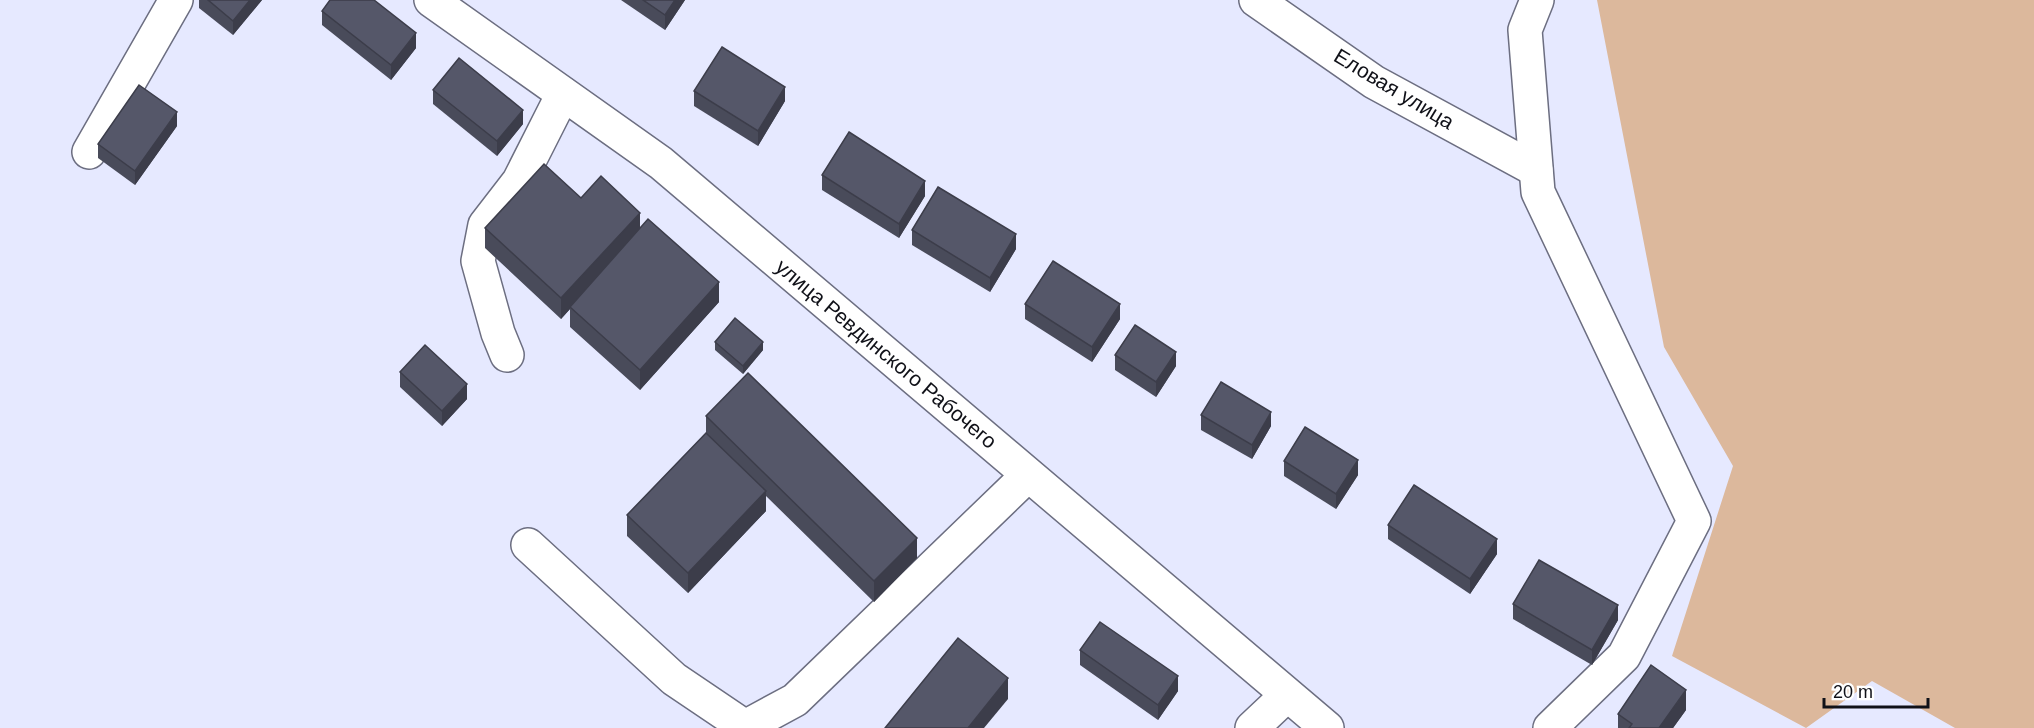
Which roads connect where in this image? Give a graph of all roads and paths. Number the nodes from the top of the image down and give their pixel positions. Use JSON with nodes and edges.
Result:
{"nodes":[{"id":1,"x":176,"y":0,"type":"edge"},
{"id":2,"x":431,"y":0,"type":"edge"},
{"id":3,"x":1256,"y":0,"type":"edge"},
{"id":4,"x":1537,"y":0,"type":"edge"},
{"id":5,"x":563,"y":94,"type":"junction"},
{"id":6,"x":89,"y":152,"type":"dead end"},
{"id":7,"x":1536,"y":170,"type":"junction"},
{"id":8,"x":507,"y":355,"type":"dead end"},
{"id":9,"x":1028,"y":475,"type":"junction"},
{"id":10,"x":528,"y":545,"type":"dead end"},
{"id":11,"x":1287,"y":695,"type":"junction"},
{"id":12,"x":1252,"y":728,"type":"edge"},
{"id":13,"x":1327,"y":728,"type":"edge"},
{"id":14,"x":1550,"y":728,"type":"edge"}],
"edges":[{"from":1,"to":6,"type":"street"},
{"from":2,"to":5,"type":"street","name":"улица Ревдинского Рабочего"},
{"from":3,"to":7,"type":"street","name":"Еловая улица"},
{"from":4,"to":7,"type":"street"},
{"from":5,"to":8,"type":"street"},
{"from":5,"to":9,"type":"street","name":"улица Ревдинского Рабочего"},
{"from":7,"to":14,"type":"street"},
{"from":9,"to":10,"type":"street"},
{"from":9,"to":11,"type":"street","name":"улица Ревдинского Рабочего"},
{"from":11,"to":12,"type":"street"},
{"from":11,"to":13,"type":"street","name":"улица Ревдинского Рабочего"}]}
